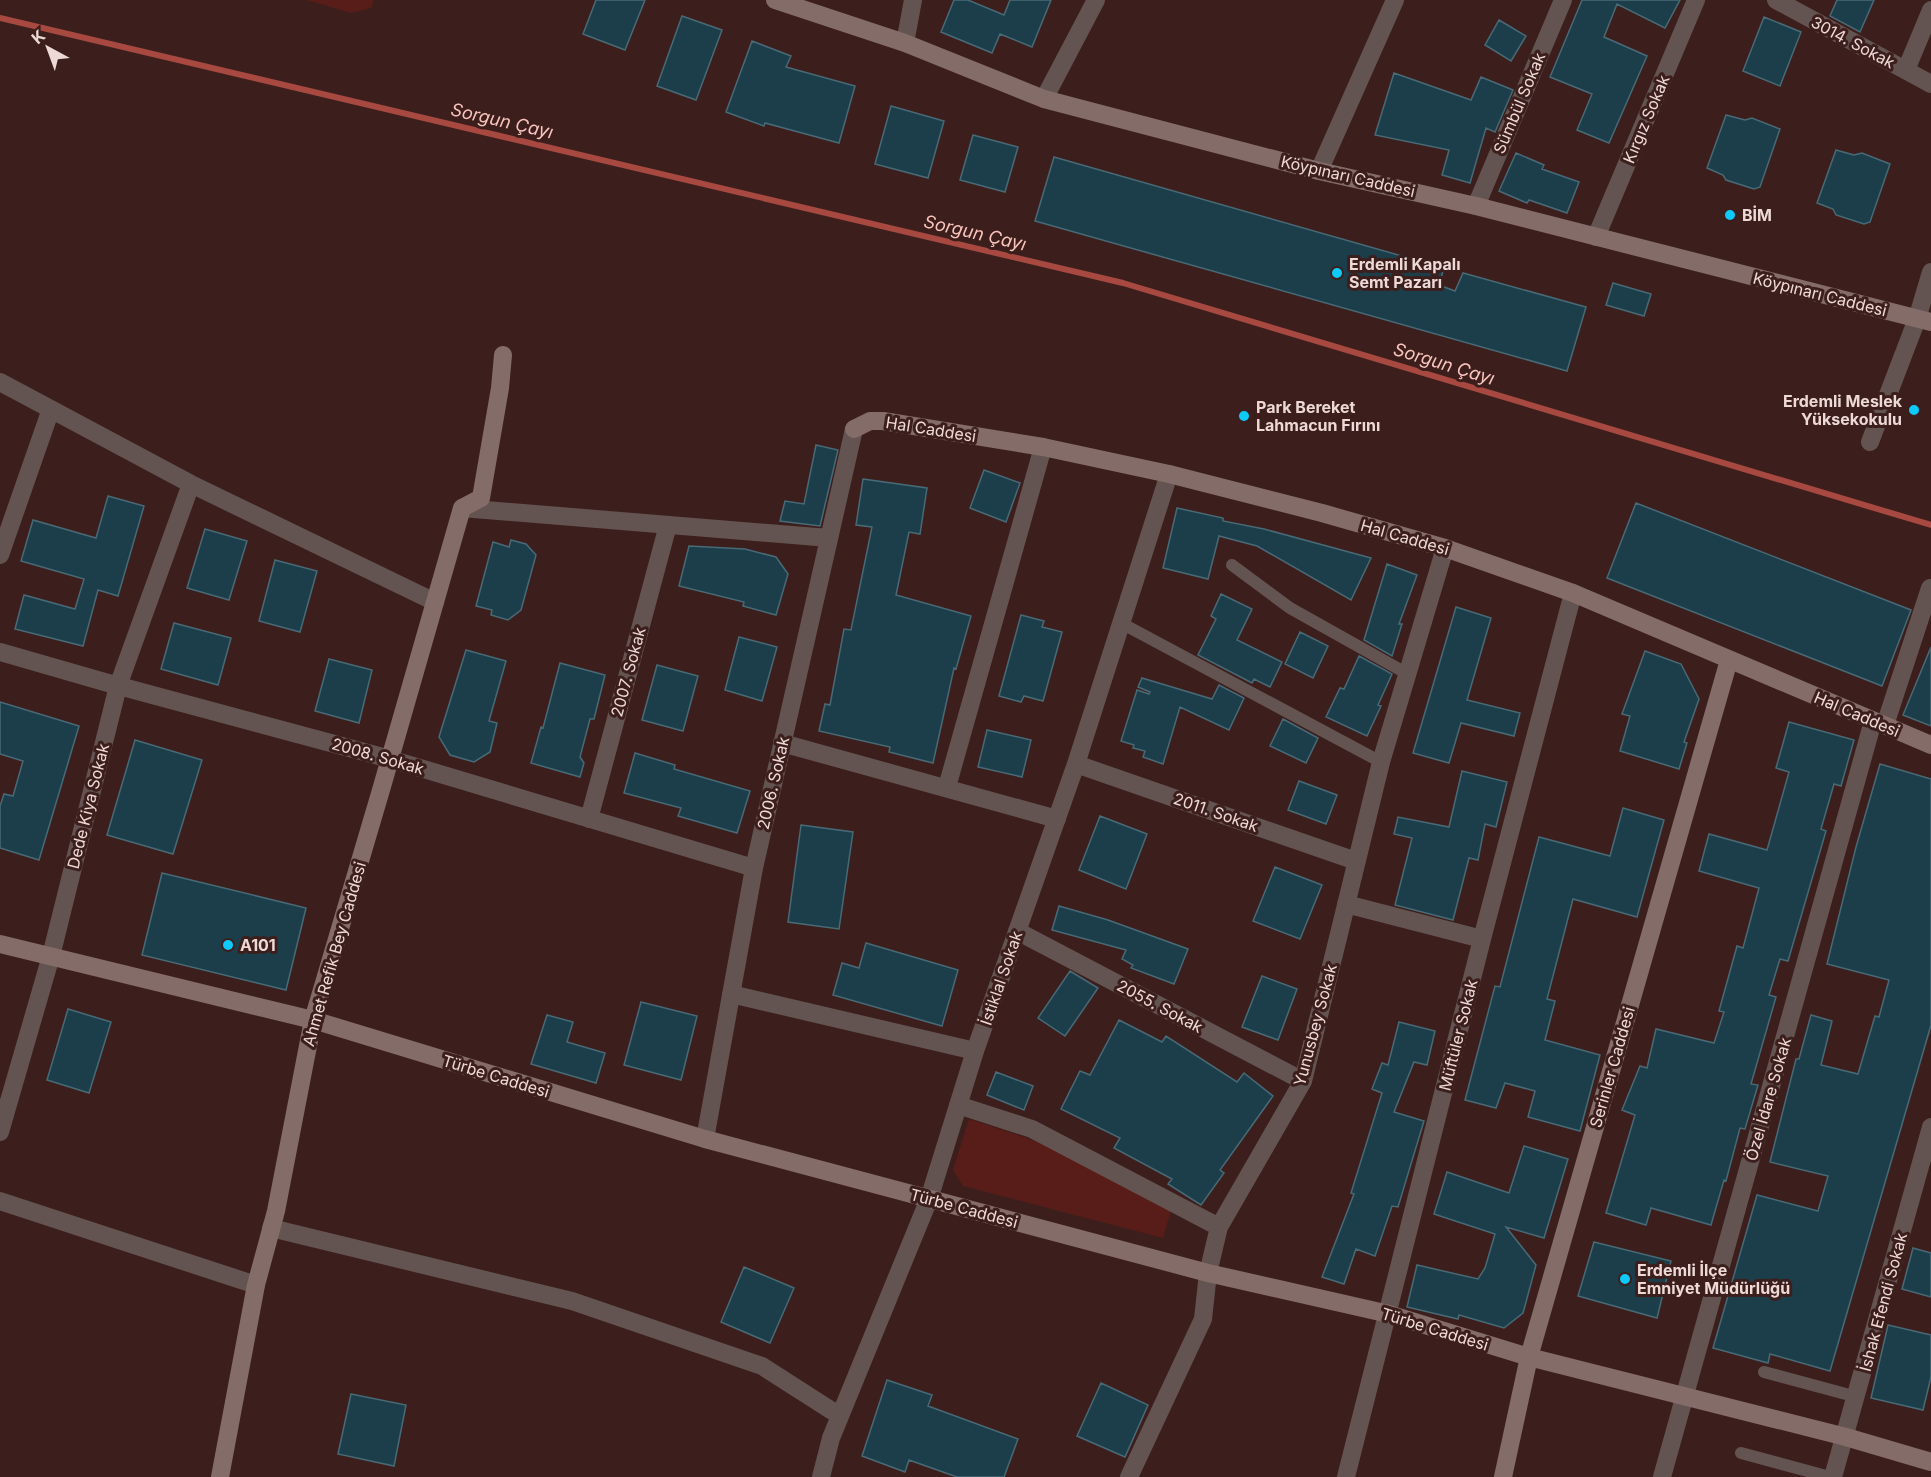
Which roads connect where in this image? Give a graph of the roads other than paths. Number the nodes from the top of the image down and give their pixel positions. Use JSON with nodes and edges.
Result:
{"nodes":[{"id":1,"x":776,"y":0,"type":"edge"},
{"id":2,"x":913,"y":0,"type":"edge"},
{"id":3,"x":1096,"y":0,"type":"edge"},
{"id":4,"x":1395,"y":0,"type":"edge"},
{"id":5,"x":1563,"y":0,"type":"edge"},
{"id":6,"x":1696,"y":0,"type":"edge"},
{"id":7,"x":1776,"y":0,"type":"edge"},
{"id":8,"x":1808,"y":8,"type":"edge"},
{"id":9,"x":1931,"y":10,"type":"edge"},
{"id":10,"x":905,"y":43,"type":"junction"},
{"id":11,"x":1906,"y":70,"type":"junction"},
{"id":12,"x":1931,"y":84,"type":"edge"},
{"id":13,"x":1044,"y":99,"type":"junction"},
{"id":14,"x":1319,"y":171,"type":"junction"},
{"id":15,"x":1476,"y":206,"type":"junction"},
{"id":16,"x":1596,"y":237,"type":"junction"},
{"id":17,"x":1931,"y":272,"type":"edge"},
{"id":18,"x":1924,"y":320,"type":"edge"},
{"id":19,"x":503,"y":355,"type":"dead end"},
{"id":20,"x":0,"y":382,"type":"edge"},
{"id":21,"x":51,"y":409,"type":"junction"},
{"id":22,"x":854,"y":429,"type":"joint"},
{"id":23,"x":1870,"y":442,"type":"dead end"},
{"id":24,"x":1043,"y":447,"type":"junction"},
{"id":25,"x":1169,"y":474,"type":"junction"},
{"id":26,"x":191,"y":484,"type":"junction"},
{"id":27,"x":462,"y":508,"type":"junction"},
{"id":28,"x":668,"y":525,"type":"junction"},
{"id":29,"x":829,"y":538,"type":"junction"},
{"id":30,"x":1444,"y":548,"type":"junction"},
{"id":31,"x":0,"y":555,"type":"edge"},
{"id":32,"x":1232,"y":565,"type":"dead end"},
{"id":33,"x":1930,"y":588,"type":"edge"},
{"id":34,"x":1573,"y":593,"type":"junction"},
{"id":35,"x":435,"y":602,"type":"junction"},
{"id":36,"x":1121,"y":623,"type":"junction"},
{"id":37,"x":0,"y":652,"type":"edge"},
{"id":38,"x":1729,"y":660,"type":"junction"},
{"id":39,"x":1406,"y":673,"type":"junction"},
{"id":40,"x":118,"y":686,"type":"junction"},
{"id":41,"x":1879,"y":723,"type":"junction"},
{"id":42,"x":782,"y":743,"type":"junction"},
{"id":43,"x":1931,"y":745,"type":"edge"},
{"id":44,"x":390,"y":759,"type":"junction"},
{"id":45,"x":1381,"y":762,"type":"junction"},
{"id":46,"x":1076,"y":764,"type":"junction"},
{"id":47,"x":947,"y":787,"type":"junction"},
{"id":48,"x":589,"y":819,"type":"junction"},
{"id":49,"x":1057,"y":819,"type":"junction"},
{"id":50,"x":1356,"y":861,"type":"junction"},
{"id":51,"x":754,"y":868,"type":"junction"},
{"id":52,"x":1346,"y":904,"type":"junction"},
{"id":53,"x":1017,"y":931,"type":"junction"},
{"id":54,"x":1482,"y":939,"type":"junction"},
{"id":55,"x":0,"y":944,"type":"edge"},
{"id":56,"x":51,"y":957,"type":"junction"},
{"id":57,"x":731,"y":994,"type":"junction"},
{"id":58,"x":313,"y":1020,"type":"junction"},
{"id":59,"x":975,"y":1051,"type":"junction"},
{"id":60,"x":1303,"y":1081,"type":"junction"},
{"id":61,"x":958,"y":1105,"type":"junction"},
{"id":62,"x":1931,"y":1127,"type":"edge"},
{"id":63,"x":0,"y":1132,"type":"edge"},
{"id":64,"x":705,"y":1139,"type":"junction"},
{"id":65,"x":929,"y":1199,"type":"junction"},
{"id":66,"x":0,"y":1201,"type":"edge"},
{"id":67,"x":1219,"y":1227,"type":"junction"},
{"id":68,"x":271,"y":1228,"type":"junction"},
{"id":69,"x":1208,"y":1272,"type":"junction"},
{"id":70,"x":256,"y":1285,"type":"junction"},
{"id":71,"x":1389,"y":1314,"type":"junction"},
{"id":72,"x":1528,"y":1358,"type":"junction"},
{"id":73,"x":1764,"y":1372,"type":"dead end"},
{"id":74,"x":1685,"y":1395,"type":"junction"},
{"id":75,"x":1857,"y":1397,"type":"junction"},
{"id":76,"x":840,"y":1416,"type":"junction"},
{"id":77,"x":1846,"y":1437,"type":"junction"},
{"id":78,"x":1741,"y":1453,"type":"dead end"},
{"id":79,"x":1931,"y":1462,"type":"edge"},
{"id":80,"x":220,"y":1477,"type":"edge"},
{"id":81,"x":821,"y":1477,"type":"edge"},
{"id":82,"x":1129,"y":1477,"type":"edge"},
{"id":83,"x":1346,"y":1477,"type":"edge"},
{"id":84,"x":1503,"y":1477,"type":"edge"},
{"id":85,"x":1662,"y":1477,"type":"edge"},
{"id":86,"x":1832,"y":1477,"type":"edge"}],
"edges":[{"from":1,"to":10,"type":"street","name":"Köypınarı Caddesi"},
{"from":2,"to":10,"type":"street"},
{"from":3,"to":13,"type":"street"},
{"from":4,"to":14,"type":"street"},
{"from":5,"to":15,"type":"street","name":"Sümbül Sokak"},
{"from":6,"to":16,"type":"street","name":"Kırgız Sokak"},
{"from":7,"to":8,"type":"street","name":"3014. Sokak"},
{"from":8,"to":11,"type":"street","name":"3014. Sokak"},
{"from":9,"to":11,"type":"street"},
{"from":10,"to":13,"type":"street","name":"Köypınarı Caddesi"},
{"from":11,"to":12,"type":"street","name":"3014. Sokak"},
{"from":13,"to":14,"type":"street","name":"Köypınarı Caddesi"},
{"from":14,"to":15,"type":"street","name":"Köypınarı Caddesi"},
{"from":15,"to":16,"type":"street","name":"Köypınarı Caddesi"},
{"from":16,"to":18,"type":"street","name":"Köypınarı Caddesi"},
{"from":17,"to":18,"type":"street"},
{"from":18,"to":23,"type":"street"},
{"from":19,"to":27,"type":"street"},
{"from":20,"to":21,"type":"street"},
{"from":21,"to":26,"type":"street"},
{"from":21,"to":31,"type":"street"},
{"from":22,"to":24,"type":"street","name":"Hal Caddesi"},
{"from":22,"to":29,"type":"street","name":"2006. Sokak"},
{"from":24,"to":25,"type":"street","name":"Hal Caddesi"},
{"from":24,"to":47,"type":"street"},
{"from":25,"to":30,"type":"street","name":"Hal Caddesi"},
{"from":25,"to":36,"type":"street","name":"İstiklal Sokak"},
{"from":26,"to":35,"type":"street"},
{"from":26,"to":40,"type":"street","name":"Dede Kiya Sokak"},
{"from":27,"to":28,"type":"street"},
{"from":27,"to":35,"type":"street","name":"Ahmet Refik Bey Caddesi"},
{"from":28,"to":29,"type":"street"},
{"from":28,"to":48,"type":"street","name":"2007. Sokak"},
{"from":29,"to":42,"type":"street","name":"2006. Sokak"},
{"from":30,"to":34,"type":"street","name":"Hal Caddesi"},
{"from":30,"to":39,"type":"street","name":"Yunusbey Sokak"},
{"from":32,"to":39,"type":"lane"},
{"from":33,"to":41,"type":"street","name":"Özel İdare Sokak"},
{"from":34,"to":38,"type":"street","name":"Hal Caddesi"},
{"from":34,"to":54,"type":"street","name":"Müftüler Sokak"},
{"from":35,"to":44,"type":"street","name":"Ahmet Refik Bey Caddesi"},
{"from":36,"to":45,"type":"lane"},
{"from":36,"to":46,"type":"street","name":"İstiklal Sokak"},
{"from":37,"to":40,"type":"street","name":"2008. Sokak"},
{"from":38,"to":41,"type":"street","name":"Hal Caddesi"},
{"from":38,"to":72,"type":"street","name":"Serinler Caddesi"},
{"from":39,"to":45,"type":"street","name":"Yunusbey Sokak"},
{"from":40,"to":44,"type":"street","name":"2008. Sokak"},
{"from":40,"to":56,"type":"street","name":"Dede Kiya Sokak"},
{"from":41,"to":43,"type":"street","name":"Hal Caddesi"},
{"from":41,"to":74,"type":"street","name":"Özel İdare Sokak"},
{"from":42,"to":47,"type":"street"},
{"from":42,"to":51,"type":"street","name":"2006. Sokak"},
{"from":44,"to":48,"type":"street","name":"2008. Sokak"},
{"from":44,"to":58,"type":"street","name":"Ahmet Refik Bey Caddesi"},
{"from":45,"to":50,"type":"street","name":"Yunusbey Sokak"},
{"from":46,"to":49,"type":"street","name":"İstiklal Sokak"},
{"from":46,"to":50,"type":"street","name":"2011. Sokak"},
{"from":47,"to":49,"type":"street"},
{"from":48,"to":51,"type":"street","name":"2008. Sokak"},
{"from":49,"to":53,"type":"street","name":"İstiklal Sokak"},
{"from":50,"to":52,"type":"street","name":"Yunusbey Sokak"},
{"from":51,"to":57,"type":"street","name":"2006. Sokak"},
{"from":52,"to":54,"type":"street"},
{"from":52,"to":60,"type":"street","name":"Yunusbey Sokak"},
{"from":53,"to":59,"type":"street","name":"İstiklal Sokak"},
{"from":53,"to":60,"type":"street","name":"2055. Sokak"},
{"from":54,"to":71,"type":"street","name":"Müftüler Sokak"},
{"from":55,"to":56,"type":"street","name":"Türbe Caddesi"},
{"from":56,"to":58,"type":"street","name":"Türbe Caddesi"},
{"from":56,"to":63,"type":"street","name":"Dede Kiya Sokak"},
{"from":57,"to":59,"type":"street"},
{"from":57,"to":64,"type":"street","name":"2006. Sokak"},
{"from":58,"to":64,"type":"street","name":"Türbe Caddesi"},
{"from":58,"to":68,"type":"street","name":"Ahmet Refik Bey Caddesi"},
{"from":59,"to":61,"type":"street","name":"İstiklal Sokak"},
{"from":60,"to":67,"type":"street","name":"Yunusbey Sokak"},
{"from":61,"to":65,"type":"street","name":"İstiklal Sokak"},
{"from":61,"to":67,"type":"street"},
{"from":62,"to":75,"type":"street","name":"İshak Efendi Sokak"},
{"from":64,"to":65,"type":"street","name":"Türbe Caddesi"},
{"from":65,"to":69,"type":"street","name":"Türbe Caddesi"},
{"from":65,"to":76,"type":"street","name":"İstiklal Sokak"},
{"from":66,"to":70,"type":"street"},
{"from":67,"to":69,"type":"street","name":"Yunusbey Sokak"},
{"from":68,"to":70,"type":"street","name":"Ahmet Refik Bey Caddesi"},
{"from":68,"to":76,"type":"street"},
{"from":69,"to":71,"type":"street","name":"Türbe Caddesi"},
{"from":69,"to":82,"type":"street","name":"Yunusbey Sokak"},
{"from":70,"to":80,"type":"street","name":"Ahmet Refik Bey Caddesi"},
{"from":71,"to":72,"type":"street","name":"Türbe Caddesi"},
{"from":71,"to":83,"type":"street","name":"Müftüler Sokak"},
{"from":72,"to":74,"type":"street","name":"Türbe Caddesi"},
{"from":72,"to":84,"type":"street","name":"Serinler Caddesi"},
{"from":73,"to":75,"type":"lane"},
{"from":74,"to":77,"type":"street","name":"Türbe Caddesi"},
{"from":74,"to":85,"type":"street","name":"Özel İdare Sokak"},
{"from":75,"to":77,"type":"street","name":"İshak Efendi Sokak"},
{"from":76,"to":81,"type":"street","name":"İstiklal Sokak"},
{"from":77,"to":79,"type":"street","name":"Türbe Caddesi"},
{"from":77,"to":86,"type":"street","name":"İshak Efendi Sokak"},
{"from":78,"to":86,"type":"lane"}]}
